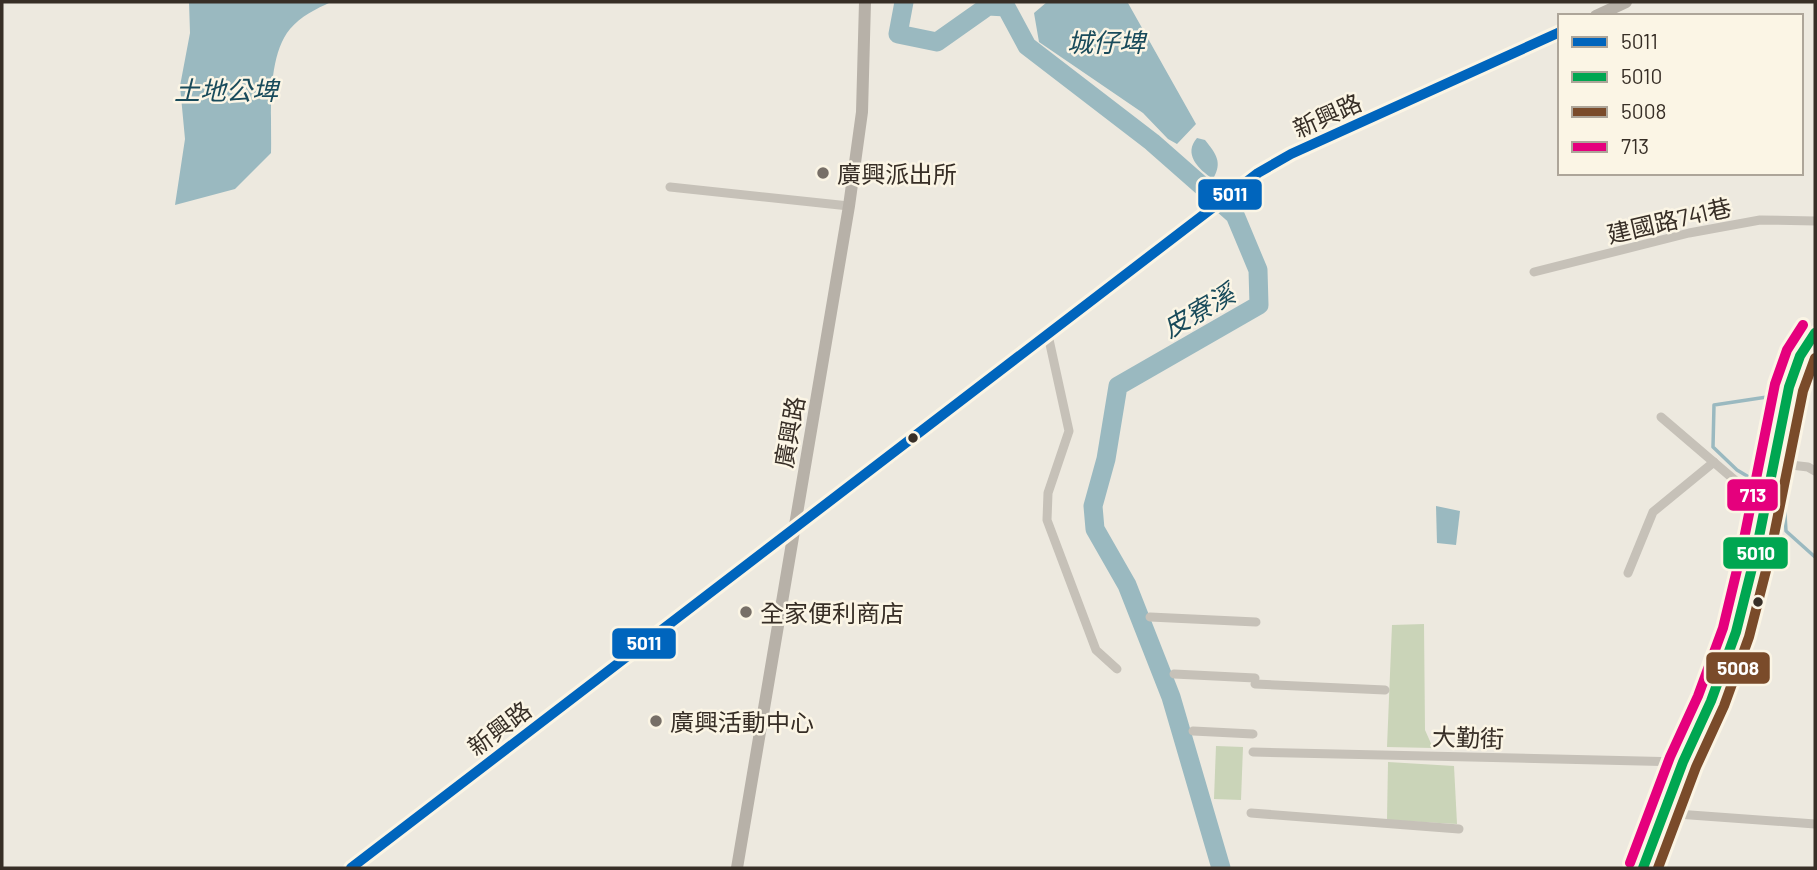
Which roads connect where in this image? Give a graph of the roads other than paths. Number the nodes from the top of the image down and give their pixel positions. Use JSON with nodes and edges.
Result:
{"nodes":[{"id":1,"x":865,"y":2,"type":"edge"},
{"id":2,"x":1626,"y":2,"type":"edge"},
{"id":3,"x":1600,"y":14,"type":"edge"},
{"id":4,"x":1558,"y":33,"type":"edge"},
{"id":5,"x":670,"y":187,"type":"dead end"},
{"id":6,"x":849,"y":206,"type":"junction"},
{"id":7,"x":1815,"y":221,"type":"edge"},
{"id":8,"x":1534,"y":272,"type":"dead end"},
{"id":9,"x":1815,"y":333,"type":"edge"},
{"id":10,"x":1048,"y":335,"type":"junction"},
{"id":11,"x":1661,"y":417,"type":"dead end"},
{"id":12,"x":1714,"y":462,"type":"junction"},
{"id":13,"x":1773,"y":463,"type":"junction"},
{"id":14,"x":1815,"y":471,"type":"edge"},
{"id":15,"x":1767,"y":494,"type":"junction"},
{"id":16,"x":793,"y":530,"type":"junction"},
{"id":17,"x":1628,"y":573,"type":"dead end"},
{"id":18,"x":1150,"y":617,"type":"dead end"},
{"id":19,"x":1256,"y":622,"type":"dead end"},
{"id":20,"x":1117,"y":669,"type":"dead end"},
{"id":21,"x":1174,"y":674,"type":"dead end"},
{"id":22,"x":1385,"y":690,"type":"dead end"},
{"id":23,"x":1194,"y":731,"type":"dead end"},
{"id":24,"x":1253,"y":734,"type":"dead end"},
{"id":25,"x":1253,"y":752,"type":"dead end"},
{"id":26,"x":1683,"y":762,"type":"junction"},
{"id":27,"x":1251,"y":813,"type":"dead end"},
{"id":28,"x":1663,"y":813,"type":"junction"},
{"id":29,"x":1815,"y":824,"type":"edge"},
{"id":30,"x":1459,"y":829,"type":"dead end"},
{"id":31,"x":351,"y":868,"type":"edge"},
{"id":32,"x":737,"y":868,"type":"edge"},
{"id":33,"x":1643,"y":868,"type":"edge"}],
"edges":[{"from":1,"to":6,"type":"street","name":"廣興路"},
{"from":2,"to":3,"type":"street"},
{"from":4,"to":10,"type":"street","name":"新興路"},
{"from":5,"to":6,"type":"street"},
{"from":6,"to":16,"type":"street","name":"廣興路"},
{"from":7,"to":8,"type":"street","name":"建國路741巷"},
{"from":9,"to":13,"type":"street"},
{"from":10,"to":16,"type":"street","name":"新興路"},
{"from":10,"to":20,"type":"street"},
{"from":11,"to":12,"type":"street"},
{"from":12,"to":15,"type":"street"},
{"from":12,"to":17,"type":"street"},
{"from":13,"to":14,"type":"street"},
{"from":13,"to":15,"type":"street"},
{"from":15,"to":26,"type":"street"},
{"from":16,"to":31,"type":"street","name":"新興路"},
{"from":16,"to":32,"type":"street","name":"廣興路"},
{"from":18,"to":19,"type":"street"},
{"from":21,"to":22,"type":"street"},
{"from":23,"to":24,"type":"street"},
{"from":25,"to":26,"type":"street","name":"大勤街"},
{"from":26,"to":28,"type":"street"},
{"from":27,"to":30,"type":"street"},
{"from":28,"to":29,"type":"street"},
{"from":28,"to":33,"type":"street"}]}
